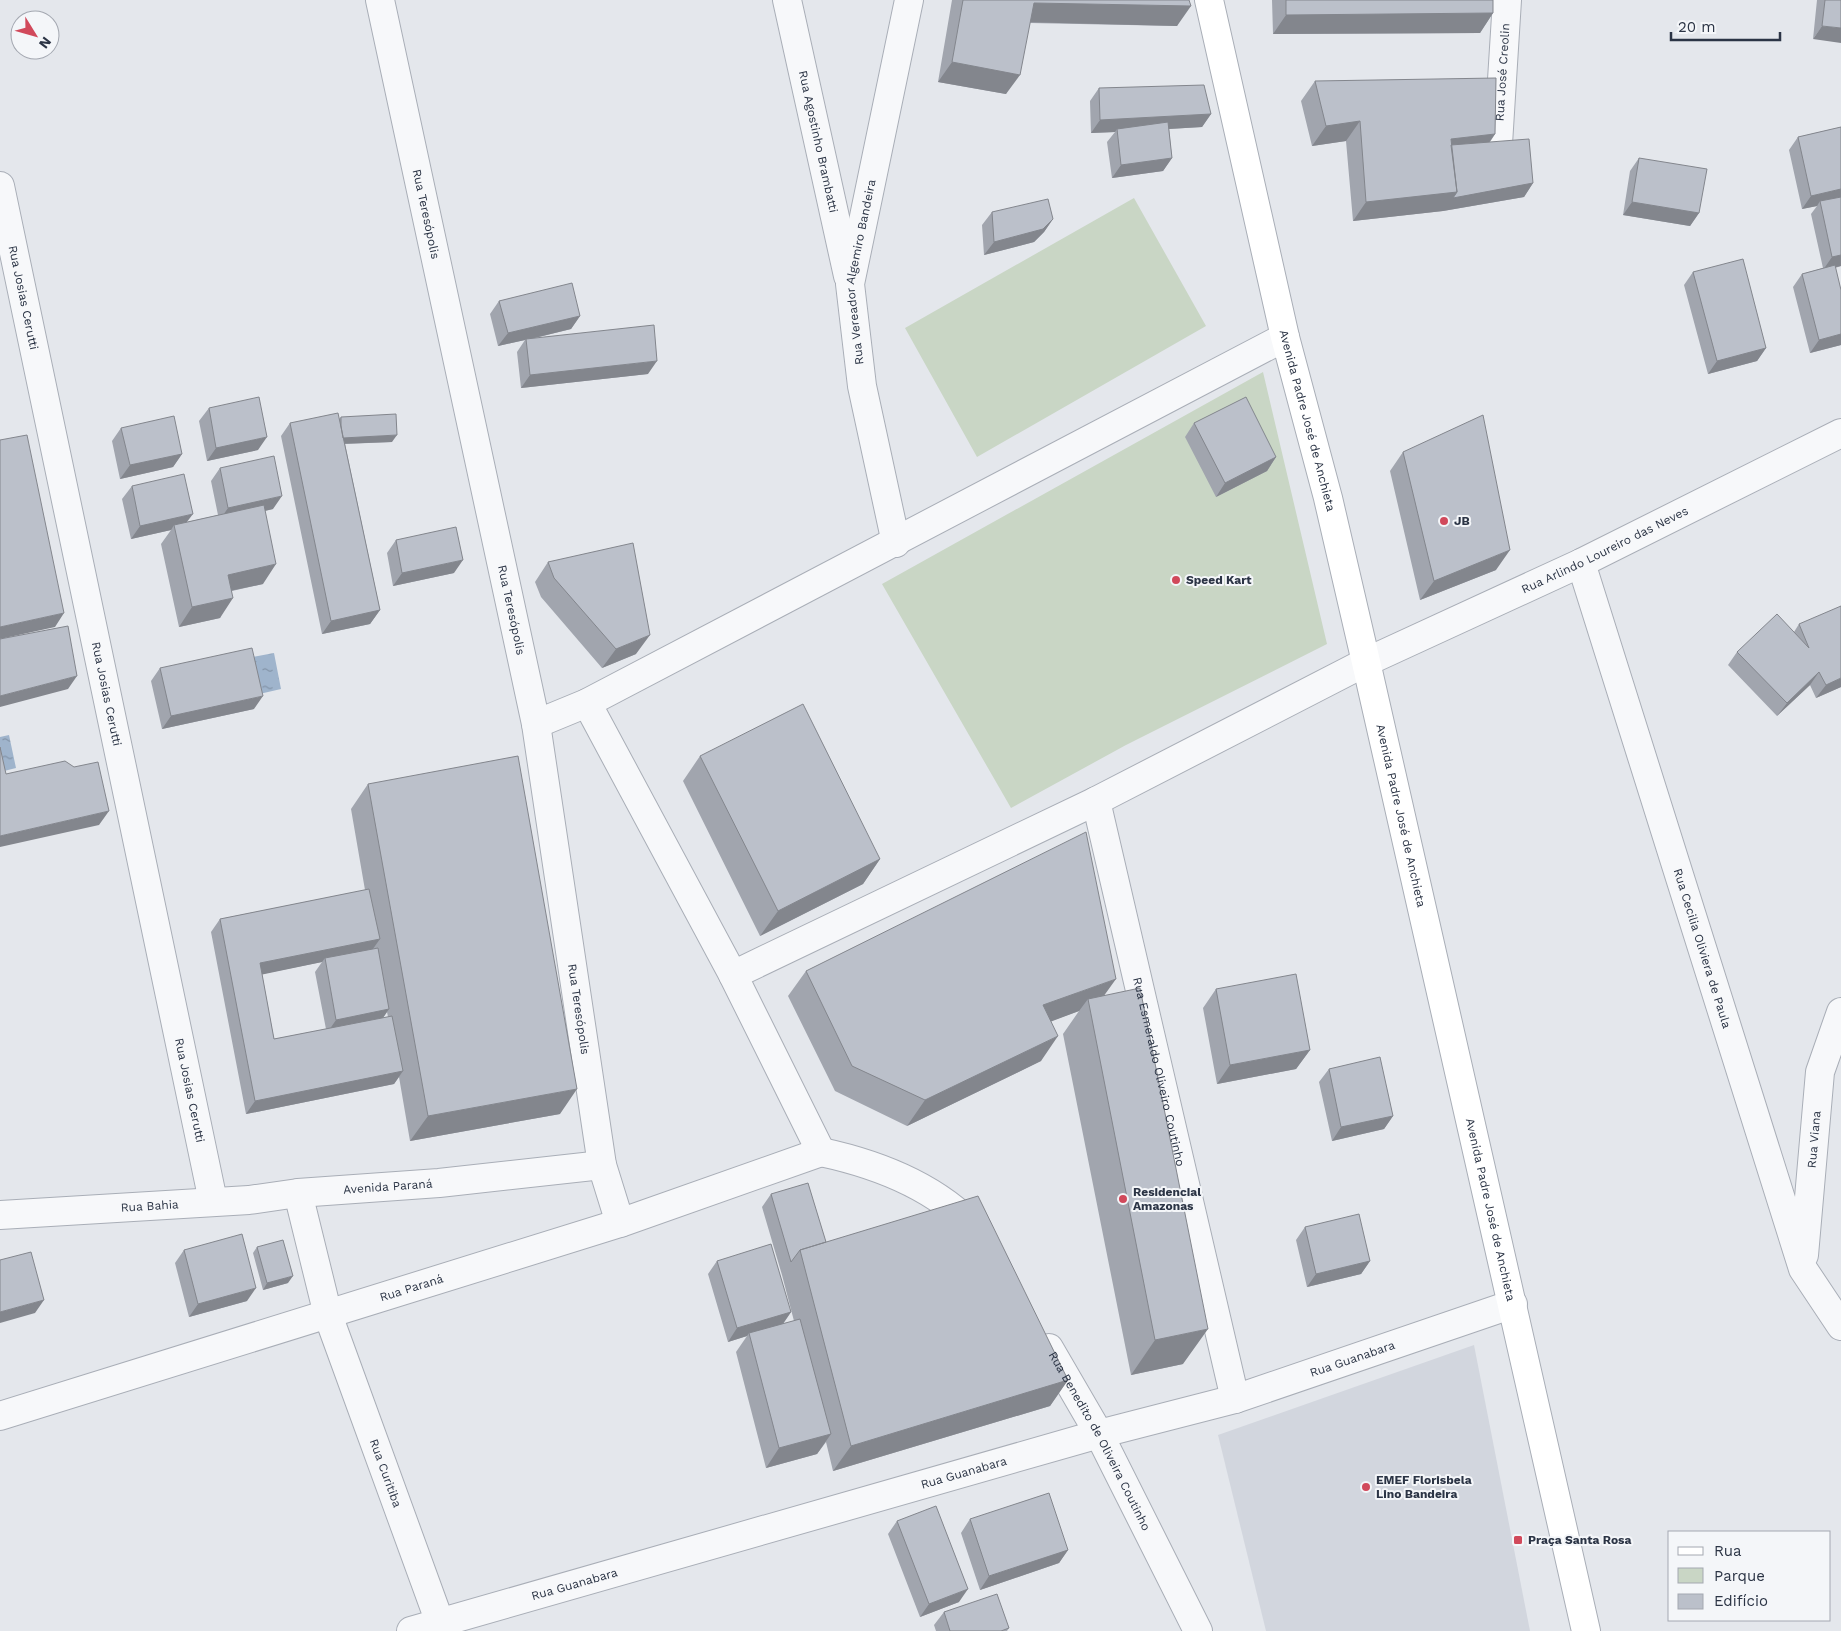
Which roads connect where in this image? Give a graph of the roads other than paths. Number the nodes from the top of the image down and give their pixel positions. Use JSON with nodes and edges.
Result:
{"nodes":[{"id":1,"x":380,"y":0,"type":"edge"},
{"id":2,"x":786,"y":0,"type":"edge"},
{"id":3,"x":909,"y":0,"type":"edge"},
{"id":4,"x":1209,"y":0,"type":"edge"},
{"id":5,"x":1507,"y":0,"type":"edge"},
{"id":6,"x":1498,"y":144,"type":"edge"},
{"id":7,"x":0,"y":186,"type":"edge"},
{"id":8,"x":850,"y":284,"type":"junction"},
{"id":9,"x":1285,"y":337,"type":"junction"},
{"id":10,"x":1841,"y":433,"type":"edge"},
{"id":11,"x":896,"y":543,"type":"junction"},
{"id":12,"x":1581,"y":563,"type":"junction"},
{"id":13,"x":1366,"y":662,"type":"junction"},
{"id":14,"x":587,"y":704,"type":"junction"},
{"id":15,"x":536,"y":724,"type":"junction"},
{"id":16,"x":1096,"y":801,"type":"junction"},
{"id":17,"x":733,"y":975,"type":"junction"},
{"id":18,"x":1841,"y":1012,"type":"edge"},
{"id":19,"x":820,"y":1152,"type":"junction"},
{"id":20,"x":602,"y":1165,"type":"junction"},
{"id":21,"x":298,"y":1193,"type":"junction"},
{"id":22,"x":213,"y":1201,"type":"junction"},
{"id":23,"x":0,"y":1215,"type":"edge"},
{"id":24,"x":620,"y":1223,"type":"junction"},
{"id":25,"x":989,"y":1244,"type":"edge"},
{"id":26,"x":1803,"y":1269,"type":"junction"},
{"id":27,"x":1513,"y":1304,"type":"junction"},
{"id":28,"x":328,"y":1315,"type":"junction"},
{"id":29,"x":1841,"y":1326,"type":"edge"},
{"id":30,"x":1039,"y":1328,"type":"edge"},
{"id":31,"x":1234,"y":1399,"type":"junction"},
{"id":32,"x":0,"y":1416,"type":"edge"},
{"id":33,"x":1099,"y":1434,"type":"junction"},
{"id":34,"x":442,"y":1626,"type":"edge"},
{"id":35,"x":411,"y":1631,"type":"edge"},
{"id":36,"x":1198,"y":1631,"type":"edge"},
{"id":37,"x":1586,"y":1631,"type":"edge"}],
"edges":[{"from":1,"to":15,"type":"street","name":"Rua Teresópolis"},
{"from":2,"to":8,"type":"street","name":"Rua Agostinho Brambatti"},
{"from":3,"to":8,"type":"street","name":"Rua Vereador Algemiro Bandeira"},
{"from":4,"to":9,"type":"main road","name":"Avenida Padre José de Anchieta"},
{"from":5,"to":6,"type":"street","name":"Rua José Creolin"},
{"from":7,"to":22,"type":"street","name":"Rua Josias Cerutti"},
{"from":8,"to":11,"type":"street","name":"Rua Vereador Algemiro Bandeira"},
{"from":9,"to":11,"type":"street"},
{"from":9,"to":13,"type":"main road","name":"Avenida Padre José de Anchieta"},
{"from":10,"to":12,"type":"street","name":"Rua Arlindo Loureiro das Neves"},
{"from":11,"to":14,"type":"street"},
{"from":12,"to":13,"type":"street","name":"Rua Arlindo Loureiro das Neves"},
{"from":12,"to":26,"type":"street","name":"Rua Cecilia Oliviera de Paula"},
{"from":13,"to":16,"type":"street"},
{"from":13,"to":27,"type":"main road","name":"Avenida Padre José de Anchieta"},
{"from":14,"to":15,"type":"street"},
{"from":14,"to":17,"type":"street"},
{"from":15,"to":20,"type":"street","name":"Rua Teresópolis"},
{"from":16,"to":17,"type":"street"},
{"from":16,"to":31,"type":"street","name":"Rua Esmeraldo Oliveiro Coutinho"},
{"from":17,"to":19,"type":"street"},
{"from":18,"to":26,"type":"street","name":"Rua Viana"},
{"from":19,"to":24,"type":"street","name":"Rua Paraná"},
{"from":19,"to":25,"type":"street"},
{"from":20,"to":21,"type":"street","name":"Avenida Paraná"},
{"from":20,"to":24,"type":"street","name":"Rua Teresópolis"},
{"from":21,"to":22,"type":"street","name":"Rua Bahia"},
{"from":21,"to":28,"type":"street"},
{"from":22,"to":23,"type":"street","name":"Rua Bahia"},
{"from":24,"to":28,"type":"street","name":"Rua Paraná"},
{"from":26,"to":29,"type":"street","name":"Rua Cecilia Oliviera de Paula"},
{"from":27,"to":31,"type":"street","name":"Rua Guanabara"},
{"from":27,"to":37,"type":"main road","name":"Avenida Padre José de Anchieta"},
{"from":28,"to":32,"type":"street","name":"Rua Paraná"},
{"from":28,"to":34,"type":"street","name":"Rua Curitiba"},
{"from":30,"to":33,"type":"street","name":"Rua Benedito de Oliveira Coutinho"},
{"from":31,"to":33,"type":"street","name":"Rua Guanabara"},
{"from":33,"to":34,"type":"street","name":"Rua Guanabara"},
{"from":33,"to":36,"type":"street","name":"Rua Benedito de Oliveira Coutinho"},
{"from":34,"to":35,"type":"street","name":"Rua Guanabara"}]}
